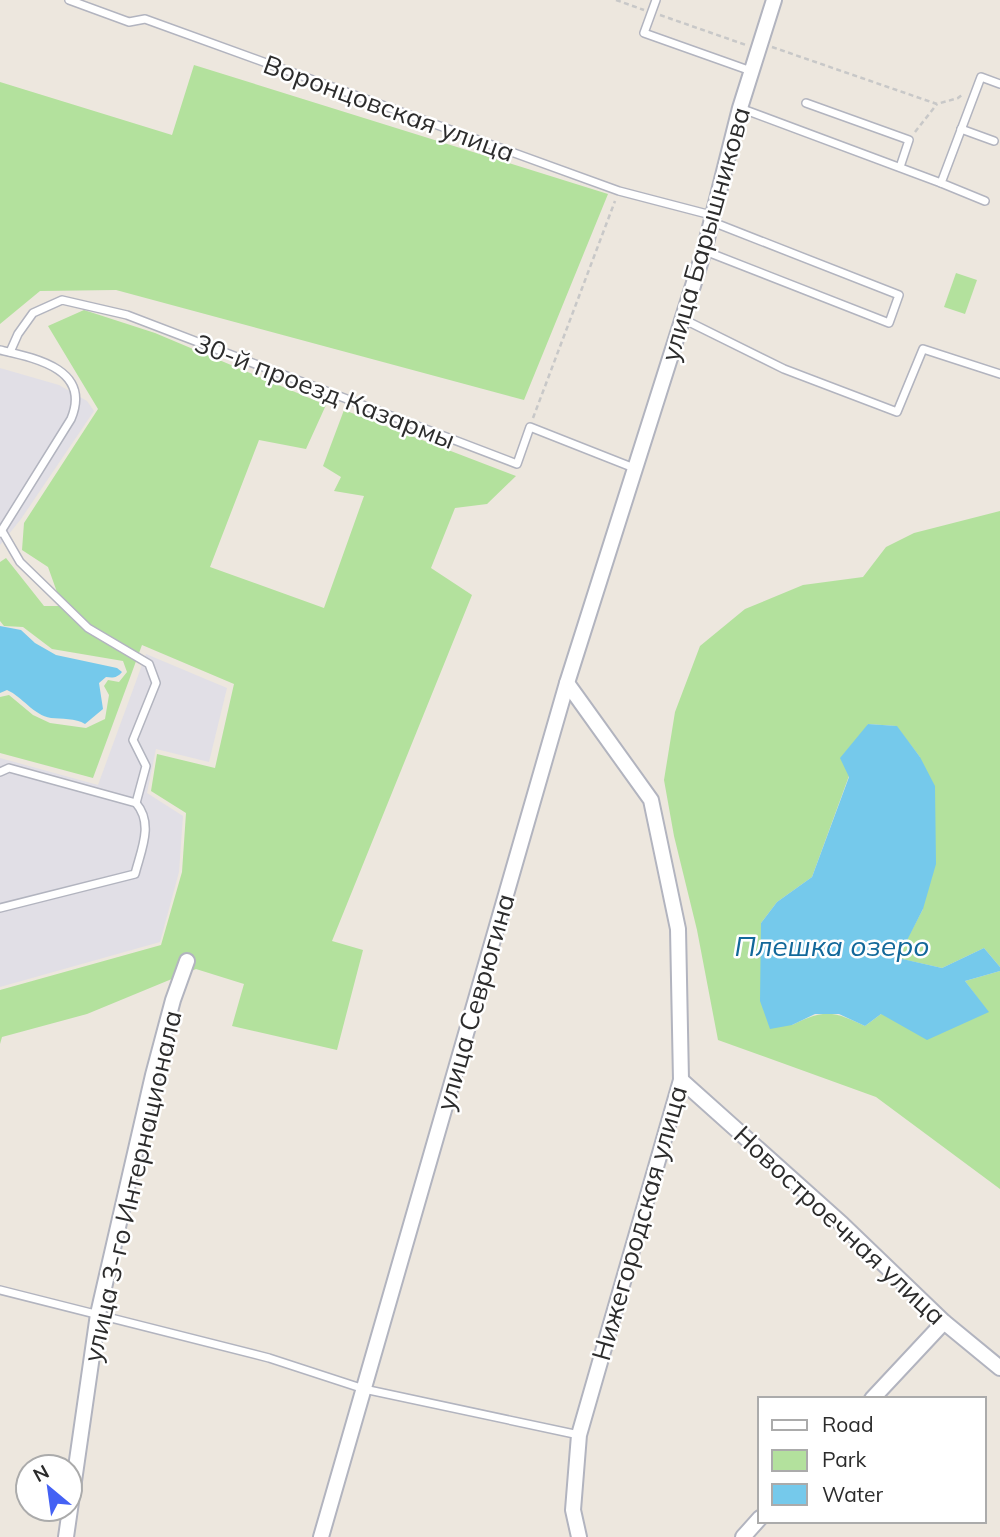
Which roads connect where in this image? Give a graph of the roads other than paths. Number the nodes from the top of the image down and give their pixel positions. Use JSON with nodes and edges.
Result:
{"nodes":[{"id":1,"x":69,"y":0,"type":"edge"},
{"id":2,"x":656,"y":0,"type":"edge"},
{"id":3,"x":774,"y":0,"type":"edge"},
{"id":4,"x":751,"y":71,"type":"junction"},
{"id":5,"x":1000,"y":85,"type":"edge"},
{"id":6,"x":806,"y":103,"type":"dead end"},
{"id":7,"x":740,"y":108,"type":"junction"},
{"id":8,"x":961,"y":129,"type":"junction"},
{"id":9,"x":994,"y":141,"type":"dead end"},
{"id":10,"x":900,"y":167,"type":"junction"},
{"id":11,"x":940,"y":183,"type":"junction"},
{"id":12,"x":985,"y":201,"type":"dead end"},
{"id":13,"x":711,"y":218,"type":"junction"},
{"id":14,"x":704,"y":251,"type":"junction"},
{"id":15,"x":683,"y":319,"type":"junction"},
{"id":16,"x":0,"y":350,"type":"edge"},
{"id":17,"x":10,"y":352,"type":"junction"},
{"id":18,"x":1000,"y":374,"type":"edge"},
{"id":19,"x":634,"y":468,"type":"junction"},
{"id":20,"x":1,"y":532,"type":"edge"},
{"id":21,"x":567,"y":683,"type":"junction"},
{"id":22,"x":0,"y":772,"type":"edge"},
{"id":23,"x":135,"y":803,"type":"junction"},
{"id":24,"x":0,"y":908,"type":"edge"},
{"id":25,"x":187,"y":961,"type":"dead end"},
{"id":26,"x":681,"y":1080,"type":"junction"},
{"id":27,"x":0,"y":1290,"type":"edge"},
{"id":28,"x":98,"y":1314,"type":"junction"},
{"id":29,"x":944,"y":1322,"type":"junction"},
{"id":30,"x":1000,"y":1368,"type":"edge"},
{"id":31,"x":363,"y":1390,"type":"junction"},
{"id":32,"x":874,"y":1397,"type":"edge"},
{"id":33,"x":579,"y":1435,"type":"junction"},
{"id":34,"x":758,"y":1520,"type":"edge"},
{"id":35,"x":66,"y":1537,"type":"edge"},
{"id":36,"x":321,"y":1537,"type":"edge"},
{"id":37,"x":579,"y":1537,"type":"edge"},
{"id":38,"x":743,"y":1537,"type":"edge"}],
"edges":[{"from":1,"to":13,"type":"lane","name":"Воронцовская улица"},
{"from":2,"to":4,"type":"lane"},
{"from":3,"to":4,"type":"street","name":"улица Барышникова"},
{"from":4,"to":7,"type":"street","name":"улица Барышникова"},
{"from":5,"to":8,"type":"lane"},
{"from":6,"to":10,"type":"lane"},
{"from":7,"to":10,"type":"lane"},
{"from":7,"to":13,"type":"street","name":"улица Барышникова"},
{"from":8,"to":9,"type":"lane"},
{"from":8,"to":11,"type":"lane"},
{"from":10,"to":11,"type":"lane"},
{"from":11,"to":12,"type":"lane"},
{"from":13,"to":14,"type":"street","name":"улица Барышникова"},
{"from":13,"to":14,"type":"lane","name":"Воронцовская улица"},
{"from":14,"to":15,"type":"street","name":"улица Барышникова"},
{"from":15,"to":18,"type":"lane"},
{"from":15,"to":19,"type":"street","name":"улица Барышникова"},
{"from":16,"to":17,"type":"lane"},
{"from":17,"to":19,"type":"lane","name":"30-й проезд Казармы"},
{"from":17,"to":20,"type":"lane"},
{"from":19,"to":21,"type":"street","name":"улица Севрюгина"},
{"from":20,"to":23,"type":"lane"},
{"from":21,"to":26,"type":"street","name":"Нижегородская улица"},
{"from":21,"to":31,"type":"street","name":"улица Севрюгина"},
{"from":22,"to":23,"type":"lane"},
{"from":23,"to":24,"type":"lane"},
{"from":25,"to":28,"type":"street","name":"улица 3-го Интернационала"},
{"from":26,"to":29,"type":"street","name":"Новостроечная улица"},
{"from":26,"to":33,"type":"street","name":"Нижегородская улица"},
{"from":27,"to":28,"type":"lane"},
{"from":28,"to":31,"type":"lane"},
{"from":28,"to":35,"type":"street","name":"улица 3-го Интернационала"},
{"from":29,"to":30,"type":"street","name":"Новостроечная улица"},
{"from":29,"to":32,"type":"street"},
{"from":31,"to":33,"type":"lane"},
{"from":31,"to":36,"type":"street","name":"улица Севрюгина"},
{"from":33,"to":37,"type":"street","name":"Нижегородская улица"},
{"from":34,"to":38,"type":"street"}]}
